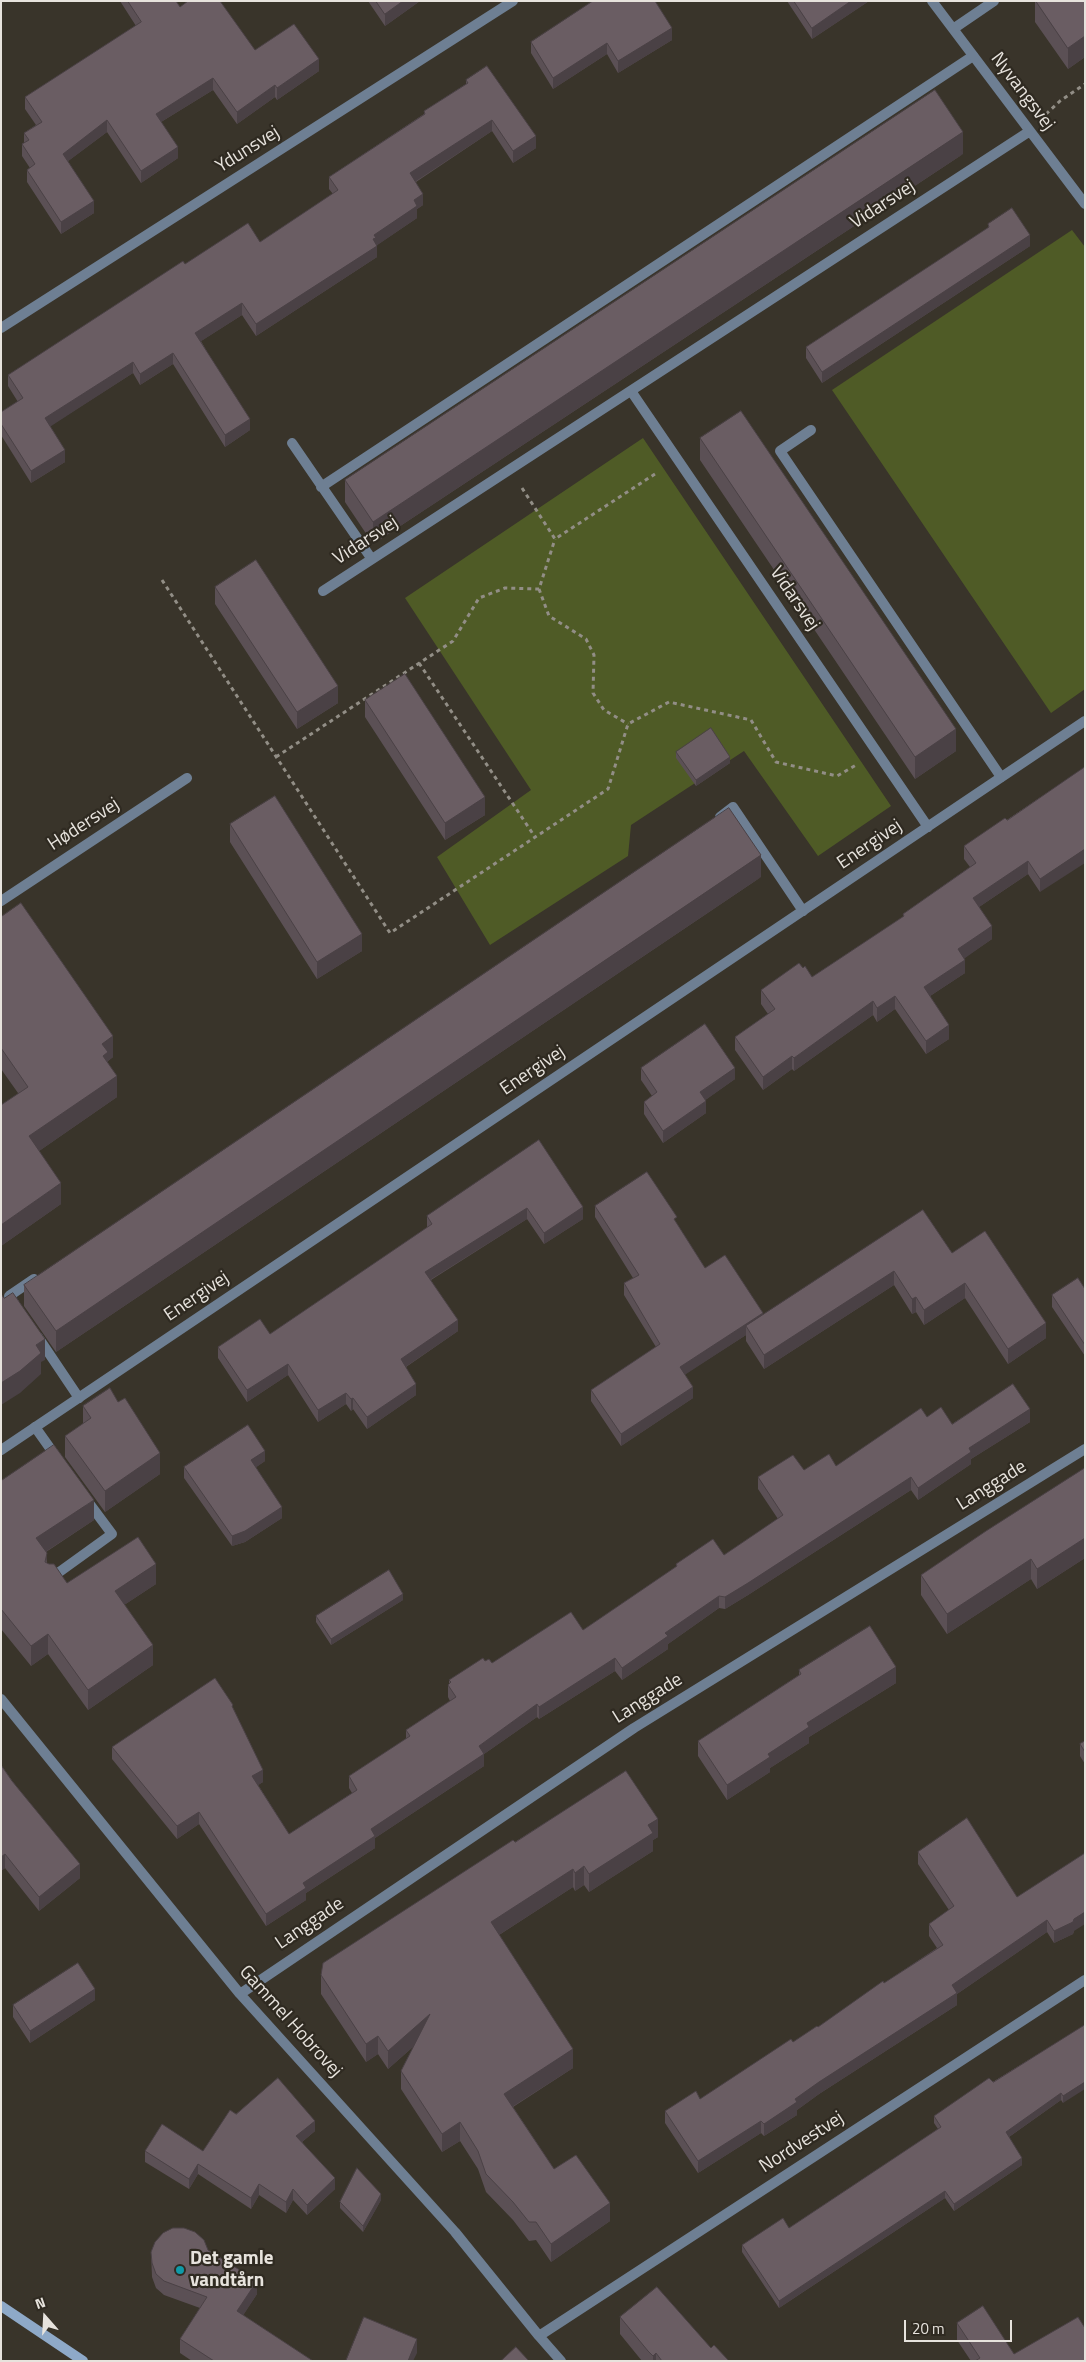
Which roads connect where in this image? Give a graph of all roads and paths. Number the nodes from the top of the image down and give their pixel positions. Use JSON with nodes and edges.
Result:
{"nodes":[{"id":1,"x":513,"y":1,"type":"edge"},
{"id":2,"x":932,"y":1,"type":"edge"},
{"id":3,"x":994,"y":1,"type":"edge"},
{"id":4,"x":953,"y":29,"type":"junction"},
{"id":5,"x":973,"y":56,"type":"junction"},
{"id":6,"x":1085,"y":84,"type":"edge"},
{"id":7,"x":1030,"y":131,"type":"junction"},
{"id":8,"x":1085,"y":204,"type":"edge"},
{"id":9,"x":1,"y":328,"type":"edge"},
{"id":10,"x":630,"y":391,"type":"junction"},
{"id":11,"x":811,"y":430,"type":"dead end"},
{"id":12,"x":292,"y":443,"type":"dead end"},
{"id":13,"x":677,"y":459,"type":"junction"},
{"id":14,"x":510,"y":469,"type":"junction"},
{"id":15,"x":321,"y":487,"type":"junction"},
{"id":16,"x":555,"y":539,"type":"junction"},
{"id":17,"x":371,"y":558,"type":"junction"},
{"id":18,"x":162,"y":580,"type":"dead end"},
{"id":19,"x":539,"y":589,"type":"junction"},
{"id":20,"x":323,"y":591,"type":"dead end"},
{"id":21,"x":419,"y":663,"type":"junction"},
{"id":22,"x":1085,"y":721,"type":"edge"},
{"id":23,"x":628,"y":724,"type":"junction"},
{"id":24,"x":878,"y":752,"type":"junction"},
{"id":25,"x":276,"y":757,"type":"junction"},
{"id":26,"x":1001,"y":777,"type":"junction"},
{"id":27,"x":187,"y":778,"type":"dead end"},
{"id":28,"x":708,"y":824,"type":"edge"},
{"id":29,"x":928,"y":827,"type":"junction"},
{"id":30,"x":535,"y":837,"type":"junction"},
{"id":31,"x":1,"y":901,"type":"edge"},
{"id":32,"x":803,"y":911,"type":"junction"},
{"id":33,"x":42,"y":1274,"type":"edge"},
{"id":34,"x":20,"y":1311,"type":"edge"},
{"id":35,"x":31,"y":1327,"type":"edge"},
{"id":36,"x":79,"y":1398,"type":"junction"},
{"id":37,"x":35,"y":1427,"type":"junction"},
{"id":38,"x":1085,"y":1449,"type":"edge"},
{"id":39,"x":1,"y":1450,"type":"edge"},
{"id":40,"x":62,"y":1466,"type":"edge"},
{"id":41,"x":79,"y":1488,"type":"edge"},
{"id":42,"x":50,"y":1578,"type":"edge"},
{"id":43,"x":1,"y":1699,"type":"edge"},
{"id":44,"x":1085,"y":1980,"type":"edge"},
{"id":45,"x":240,"y":1994,"type":"junction"},
{"id":46,"x":1,"y":2306,"type":"edge"},
{"id":47,"x":539,"y":2336,"type":"junction"},
{"id":48,"x":83,"y":2361,"type":"edge"},
{"id":49,"x":561,"y":2361,"type":"edge"}],
"edges":[{"from":1,"to":9,"type":"street","name":"Ydunsvej"},
{"from":2,"to":4,"type":"street","name":"Nyvangsvej"},
{"from":3,"to":4,"type":"street"},
{"from":4,"to":5,"type":"street","name":"Nyvangsvej"},
{"from":5,"to":7,"type":"street","name":"Nyvangsvej"},
{"from":5,"to":15,"type":"street"},
{"from":6,"to":7,"type":"path"},
{"from":7,"to":8,"type":"street","name":"Nyvangsvej"},
{"from":7,"to":10,"type":"street","name":"Vidarsvej"},
{"from":10,"to":13,"type":"street","name":"Vidarsvej"},
{"from":10,"to":14,"type":"street","name":"Vidarsvej"},
{"from":11,"to":26,"type":"street"},
{"from":12,"to":15,"type":"street"},
{"from":13,"to":16,"type":"path"},
{"from":13,"to":24,"type":"street","name":"Vidarsvej"},
{"from":14,"to":16,"type":"path"},
{"from":14,"to":17,"type":"street","name":"Vidarsvej"},
{"from":15,"to":17,"type":"street"},
{"from":16,"to":19,"type":"path"},
{"from":17,"to":20,"type":"street","name":"Vidarsvej"},
{"from":18,"to":25,"type":"path"},
{"from":19,"to":21,"type":"path"},
{"from":19,"to":23,"type":"path"},
{"from":21,"to":25,"type":"path"},
{"from":21,"to":30,"type":"path"},
{"from":22,"to":26,"type":"street","name":"Energivej"},
{"from":23,"to":24,"type":"path"},
{"from":23,"to":30,"type":"path"},
{"from":24,"to":29,"type":"street","name":"Vidarsvej"},
{"from":25,"to":30,"type":"path"},
{"from":26,"to":29,"type":"street","name":"Energivej"},
{"from":27,"to":31,"type":"street","name":"Hødersvej"},
{"from":28,"to":32,"type":"street"},
{"from":29,"to":32,"type":"street","name":"Energivej"},
{"from":32,"to":36,"type":"street","name":"Energivej"},
{"from":33,"to":34,"type":"street"},
{"from":35,"to":36,"type":"street"},
{"from":36,"to":37,"type":"street","name":"Energivej"},
{"from":37,"to":39,"type":"street","name":"Energivej"},
{"from":37,"to":40,"type":"street"},
{"from":38,"to":45,"type":"street","name":"Langgade"},
{"from":41,"to":42,"type":"street"},
{"from":43,"to":45,"type":"street","name":"Gammel Hobrovej"},
{"from":44,"to":47,"type":"street","name":"Nordvestvej"},
{"from":45,"to":47,"type":"street","name":"Gammel Hobrovej"},
{"from":46,"to":48,"type":"street"},
{"from":47,"to":49,"type":"street","name":"Gammel Hobrovej"}]}
